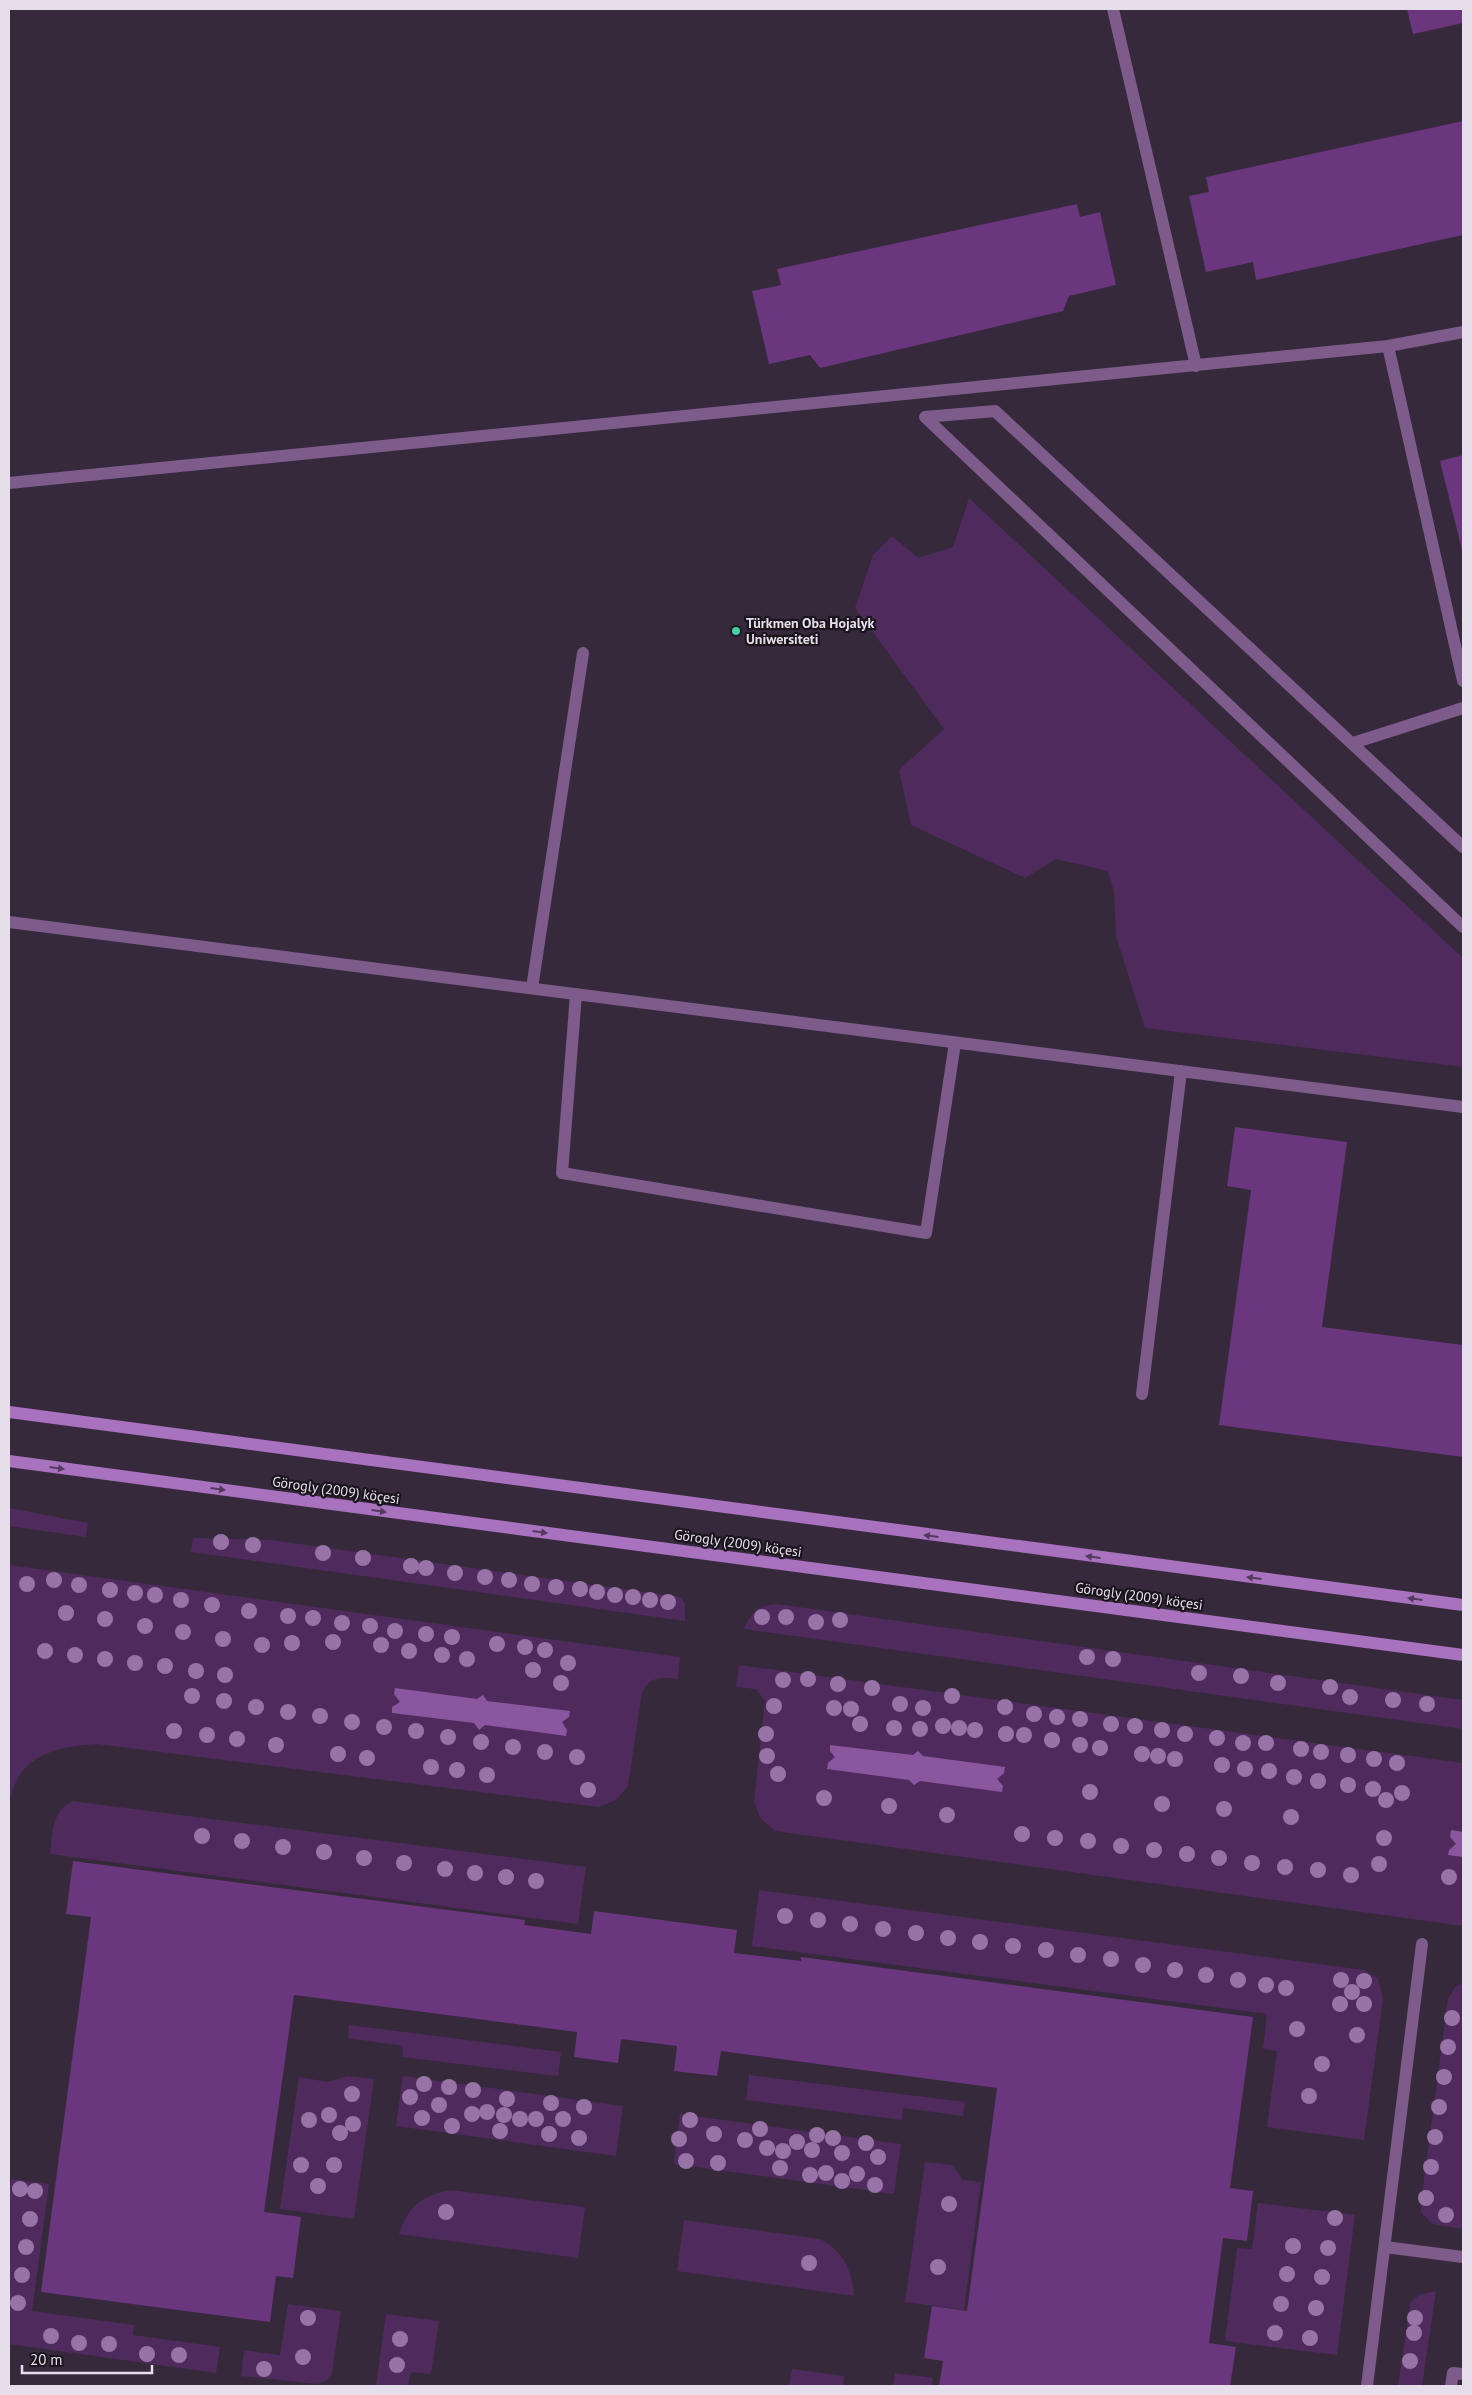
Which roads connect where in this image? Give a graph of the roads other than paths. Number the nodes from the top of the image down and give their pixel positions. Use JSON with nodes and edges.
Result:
{"nodes":[{"id":1,"x":1113,"y":9,"type":"edge"},
{"id":2,"x":1463,"y":332,"type":"edge"},
{"id":3,"x":1388,"y":346,"type":"junction"},
{"id":4,"x":1196,"y":366,"type":"junction"},
{"id":5,"x":9,"y":483,"type":"edge"},
{"id":6,"x":583,"y":652,"type":"dead end"},
{"id":7,"x":1463,"y":681,"type":"edge"},
{"id":8,"x":1463,"y":708,"type":"edge"},
{"id":9,"x":1353,"y":743,"type":"junction"},
{"id":10,"x":1463,"y":847,"type":"edge"},
{"id":11,"x":9,"y":922,"type":"edge"},
{"id":12,"x":1463,"y":927,"type":"edge"},
{"id":13,"x":532,"y":988,"type":"junction"},
{"id":14,"x":576,"y":994,"type":"junction"},
{"id":15,"x":955,"y":1043,"type":"junction"},
{"id":16,"x":1181,"y":1072,"type":"junction"},
{"id":17,"x":1463,"y":1107,"type":"edge"},
{"id":18,"x":1142,"y":1394,"type":"dead end"},
{"id":19,"x":9,"y":1412,"type":"edge"},
{"id":20,"x":9,"y":1462,"type":"edge"},
{"id":21,"x":1463,"y":1605,"type":"edge"},
{"id":22,"x":1463,"y":1654,"type":"edge"},
{"id":23,"x":1422,"y":1944,"type":"dead end"},
{"id":24,"x":1385,"y":2247,"type":"junction"},
{"id":25,"x":1463,"y":2257,"type":"edge"},
{"id":26,"x":1463,"y":2374,"type":"edge"},
{"id":27,"x":1367,"y":2386,"type":"edge"},
{"id":28,"x":1451,"y":2386,"type":"edge"}],
"edges":[{"from":1,"to":4,"type":"street"},
{"from":2,"to":3,"type":"street"},
{"from":3,"to":4,"type":"street"},
{"from":3,"to":7,"type":"street"},
{"from":4,"to":5,"type":"street"},
{"from":6,"to":13,"type":"street"},
{"from":8,"to":9,"type":"street"},
{"from":9,"to":10,"type":"street"},
{"from":9,"to":12,"type":"street"},
{"from":11,"to":13,"type":"street"},
{"from":13,"to":14,"type":"street"},
{"from":14,"to":15,"type":"street"},
{"from":14,"to":15,"type":"street"},
{"from":15,"to":16,"type":"street"},
{"from":16,"to":17,"type":"street"},
{"from":16,"to":18,"type":"street"},
{"from":21,"to":19,"type":"main road","one_way":true},
{"from":20,"to":22,"type":"main road","name":"Görogly (2009) köçesi","one_way":true},
{"from":23,"to":24,"type":"street"},
{"from":24,"to":25,"type":"street"},
{"from":24,"to":27,"type":"street"},
{"from":26,"to":28,"type":"street"}]}
